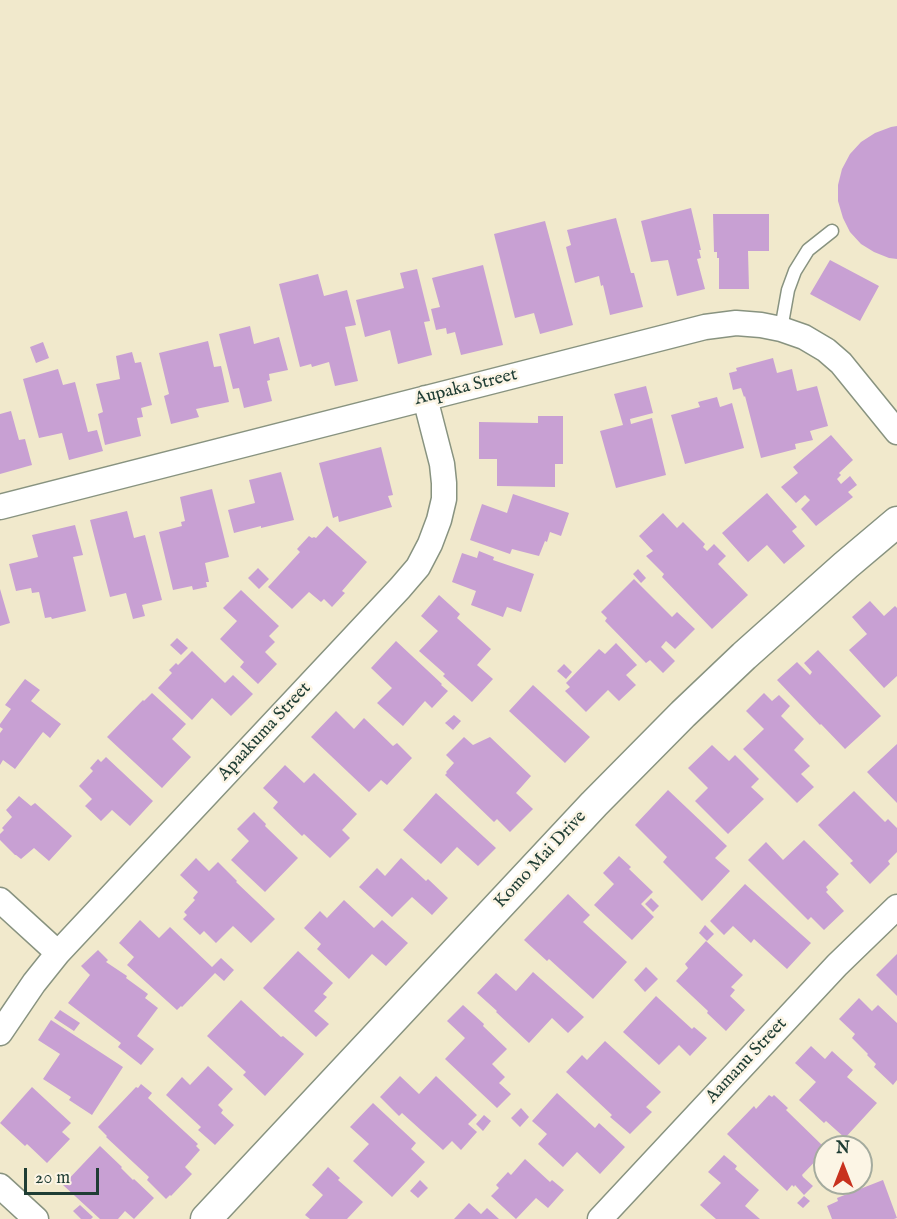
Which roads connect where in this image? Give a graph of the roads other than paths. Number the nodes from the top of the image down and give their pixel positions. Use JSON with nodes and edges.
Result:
{"nodes":[{"id":1,"x":832,"y":231,"type":"dead end"},
{"id":2,"x":781,"y":329,"type":"junction"},
{"id":3,"x":425,"y":398,"type":"junction"},
{"id":4,"x":897,"y":432,"type":"edge"},
{"id":5,"x":0,"y":507,"type":"edge"},
{"id":6,"x":897,"y":522,"type":"edge"},
{"id":7,"x":0,"y":900,"type":"edge"},
{"id":8,"x":897,"y":907,"type":"edge"},
{"id":9,"x":58,"y":953,"type":"junction"},
{"id":10,"x":0,"y":1033,"type":"edge"},
{"id":11,"x":0,"y":1186,"type":"edge"},
{"id":12,"x":36,"y":1219,"type":"edge"},
{"id":13,"x":206,"y":1219,"type":"edge"},
{"id":14,"x":600,"y":1219,"type":"edge"}],
"edges":[{"from":1,"to":2,"type":"lane"},
{"from":2,"to":3,"type":"street","name":"Aupaka Street"},
{"from":2,"to":4,"type":"street","name":"Aupaka Street"},
{"from":3,"to":5,"type":"street","name":"Aupaka Street"},
{"from":3,"to":9,"type":"street","name":"Apaakuma Street"},
{"from":6,"to":13,"type":"street","name":"Komo Mai Drive"},
{"from":7,"to":9,"type":"street"},
{"from":8,"to":14,"type":"street","name":"Aamanu Street"},
{"from":9,"to":10,"type":"street","name":"Apaakuma Street"},
{"from":11,"to":12,"type":"street"}]}
